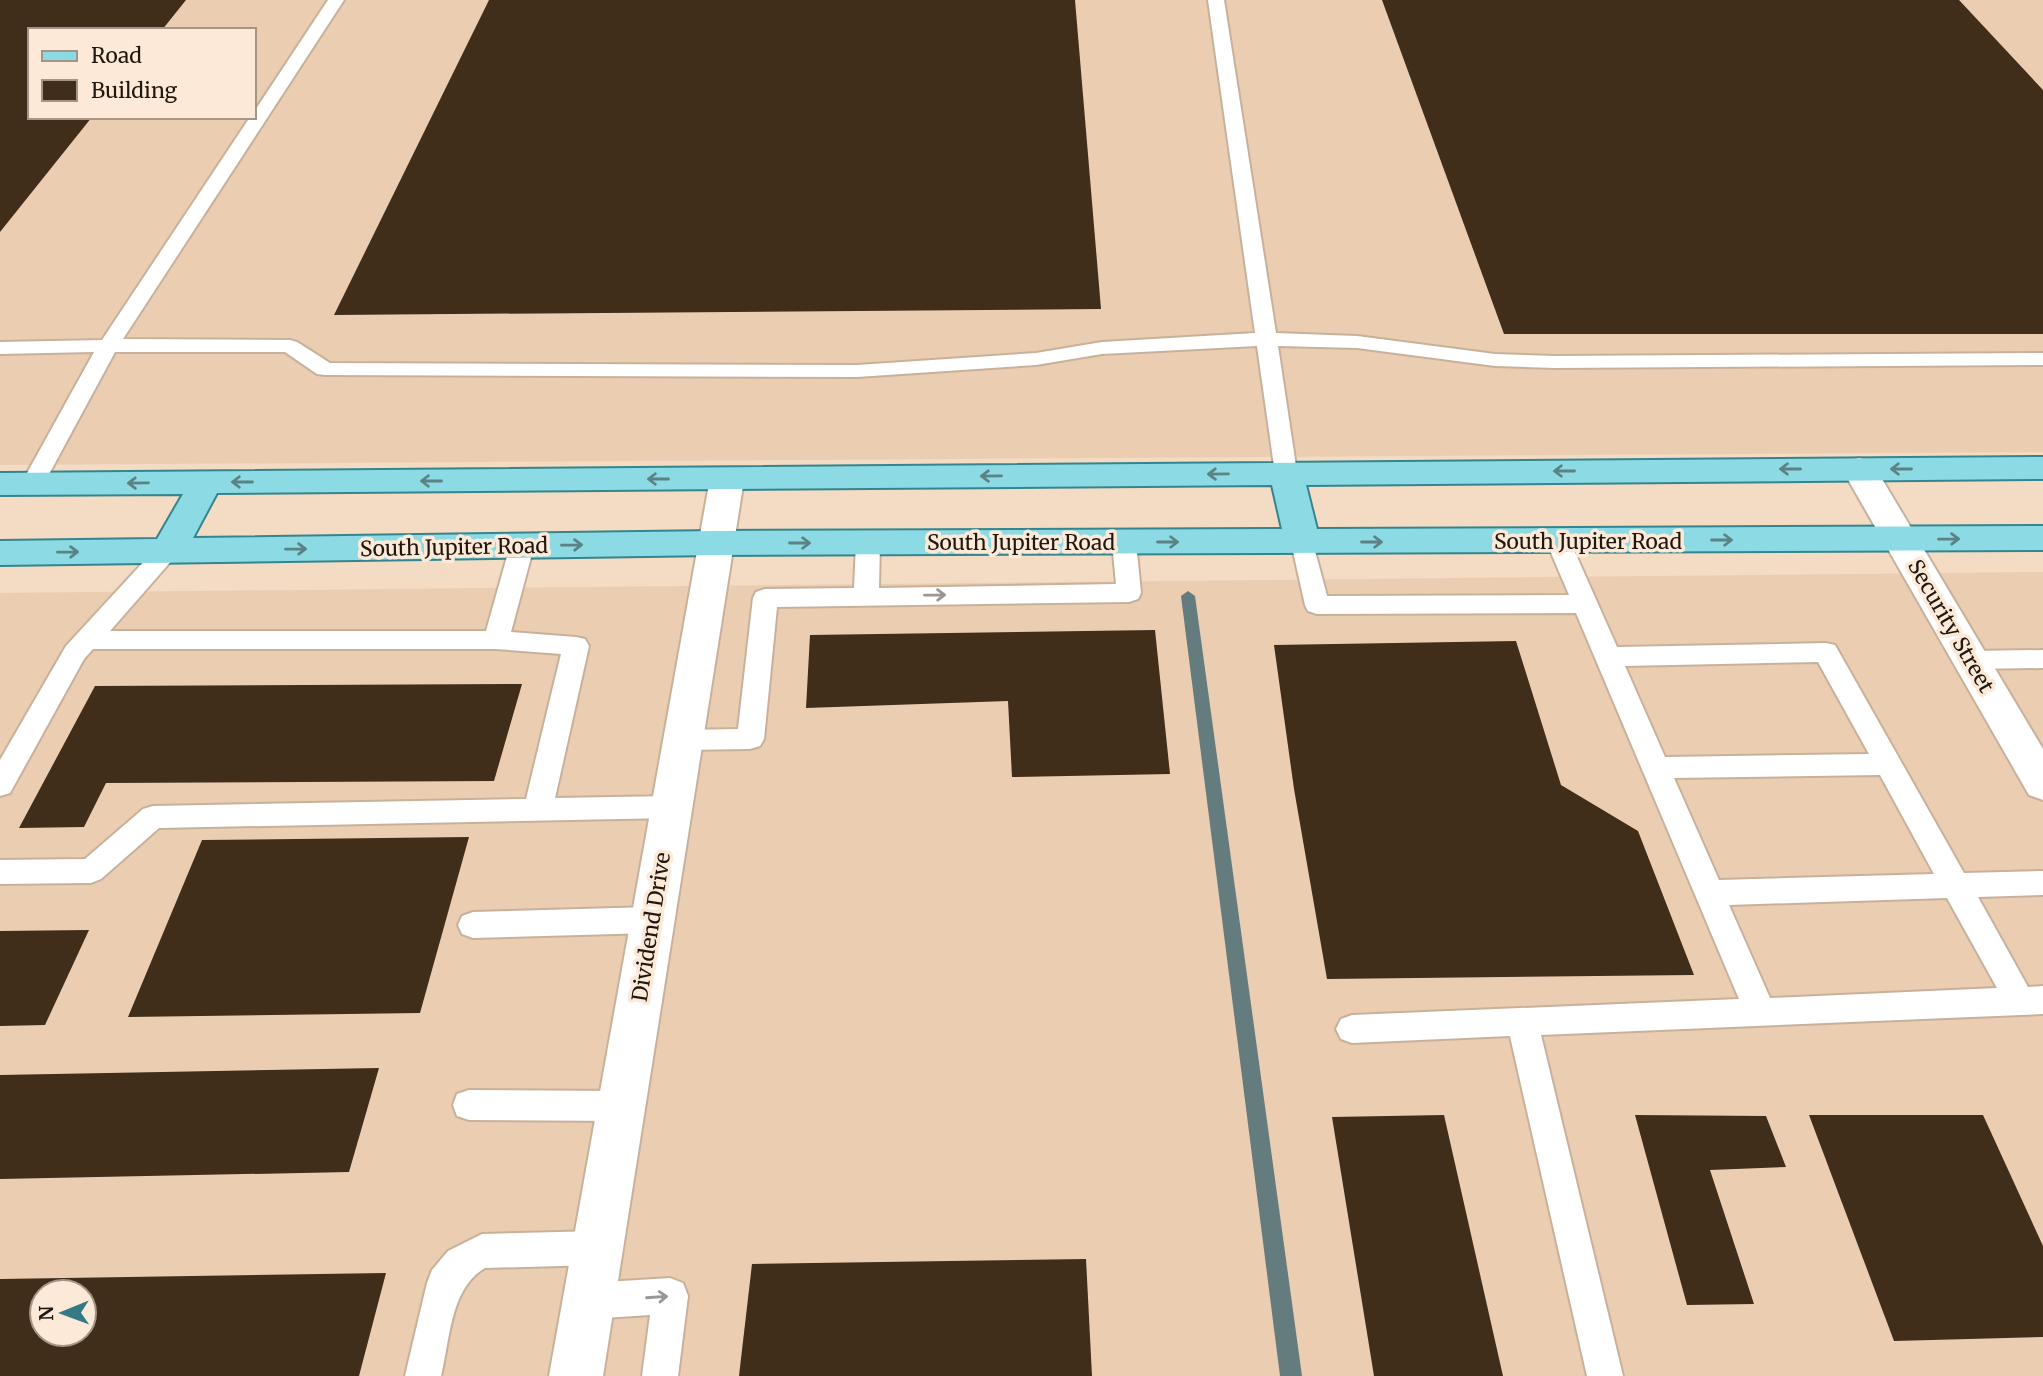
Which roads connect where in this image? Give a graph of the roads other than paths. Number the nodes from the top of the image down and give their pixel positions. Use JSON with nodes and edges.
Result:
{"nodes":[{"id":1,"x":336,"y":0,"type":"edge"},
{"id":2,"x":1216,"y":0,"type":"edge"},
{"id":3,"x":1268,"y":339,"type":"junction"},
{"id":4,"x":108,"y":346,"type":"junction"},
{"id":5,"x":0,"y":348,"type":"edge"},
{"id":6,"x":2043,"y":359,"type":"edge"},
{"id":7,"x":2043,"y":468,"type":"edge"},
{"id":8,"x":1859,"y":469,"type":"junction"},
{"id":9,"x":1286,"y":474,"type":"junction"},
{"id":10,"x":727,"y":479,"type":"junction"},
{"id":11,"x":206,"y":482,"type":"junction"},
{"id":12,"x":0,"y":484,"type":"edge"},
{"id":13,"x":33,"y":484,"type":"junction"},
{"id":14,"x":2043,"y":538,"type":"edge"},
{"id":15,"x":1900,"y":540,"type":"junction"},
{"id":16,"x":1558,"y":541,"type":"junction"},
{"id":17,"x":1124,"y":542,"type":"junction"},
{"id":18,"x":1303,"y":542,"type":"junction"},
{"id":19,"x":869,"y":543,"type":"junction"},
{"id":20,"x":715,"y":544,"type":"junction"},
{"id":21,"x":522,"y":546,"type":"junction"},
{"id":22,"x":167,"y":551,"type":"junction"},
{"id":23,"x":0,"y":553,"type":"edge"},
{"id":24,"x":866,"y":595,"type":"junction"},
{"id":25,"x":1585,"y":604,"type":"junction"},
{"id":26,"x":496,"y":639,"type":"junction"},
{"id":27,"x":87,"y":640,"type":"junction"},
{"id":28,"x":1608,"y":657,"type":"junction"},
{"id":29,"x":2043,"y":659,"type":"edge"},
{"id":30,"x":1970,"y":660,"type":"junction"},
{"id":31,"x":683,"y":740,"type":"junction"},
{"id":32,"x":1888,"y":764,"type":"junction"},
{"id":33,"x":1656,"y":768,"type":"junction"},
{"id":34,"x":2043,"y":784,"type":"edge"},
{"id":35,"x":0,"y":785,"type":"edge"},
{"id":36,"x":671,"y":807,"type":"junction"},
{"id":37,"x":538,"y":809,"type":"junction"},
{"id":38,"x":0,"y":872,"type":"edge"},
{"id":39,"x":2043,"y":883,"type":"edge"},
{"id":40,"x":1955,"y":886,"type":"junction"},
{"id":41,"x":1709,"y":893,"type":"junction"},
{"id":42,"x":652,"y":920,"type":"junction"},
{"id":43,"x":472,"y":925,"type":"dead end"},
{"id":44,"x":2031,"y":1000,"type":"edge"},
{"id":45,"x":1760,"y":1011,"type":"junction"},
{"id":46,"x":1522,"y":1021,"type":"junction"},
{"id":47,"x":1352,"y":1029,"type":"dead end"},
{"id":48,"x":469,"y":1105,"type":"dead end"},
{"id":49,"x":622,"y":1106,"type":"junction"},
{"id":50,"x":598,"y":1248,"type":"junction"},
{"id":51,"x":589,"y":1301,"type":"junction"},
{"id":52,"x":423,"y":1376,"type":"edge"},
{"id":53,"x":576,"y":1376,"type":"edge"},
{"id":54,"x":660,"y":1376,"type":"edge"},
{"id":55,"x":1605,"y":1376,"type":"edge"}],
"edges":[{"from":1,"to":4,"type":"lane"},
{"from":2,"to":3,"type":"lane"},
{"from":3,"to":4,"type":"lane"},
{"from":3,"to":6,"type":"lane"},
{"from":3,"to":9,"type":"lane"},
{"from":4,"to":5,"type":"lane"},
{"from":4,"to":13,"type":"lane"},
{"from":7,"to":8,"type":"main road","one_way":true},
{"from":8,"to":9,"type":"main road","one_way":true},
{"from":8,"to":15,"type":"street","name":"Security Street"},
{"from":9,"to":10,"type":"main road","one_way":true},
{"from":9,"to":18,"type":"main road"},
{"from":10,"to":11,"type":"main road","one_way":true},
{"from":10,"to":20,"type":"street","name":"Dividend Drive"},
{"from":11,"to":13,"type":"main road","one_way":true},
{"from":11,"to":22,"type":"main road"},
{"from":12,"to":13,"type":"main road"},
{"from":15,"to":14,"type":"main road","name":"South Jupiter Road","one_way":true},
{"from":16,"to":15,"type":"main road","name":"South Jupiter Road","one_way":true},
{"from":15,"to":30,"type":"street","name":"Security Street"},
{"from":18,"to":16,"type":"main road","name":"South Jupiter Road","one_way":true},
{"from":16,"to":25,"type":"lane"},
{"from":17,"to":18,"type":"main road","name":"South Jupiter Road","one_way":true},
{"from":17,"to":19,"type":"main road","name":"South Jupiter Road"},
{"from":24,"to":17,"type":"lane","one_way":true},
{"from":18,"to":25,"type":"lane"},
{"from":20,"to":19,"type":"main road","name":"South Jupiter Road","one_way":true},
{"from":19,"to":24,"type":"lane"},
{"from":21,"to":20,"type":"main road","name":"South Jupiter Road","one_way":true},
{"from":20,"to":31,"type":"street","name":"Dividend Drive"},
{"from":22,"to":21,"type":"main road","name":"South Jupiter Road","one_way":true},
{"from":21,"to":26,"type":"lane"},
{"from":23,"to":22,"type":"main road","name":"South Jupiter Road","one_way":true},
{"from":22,"to":27,"type":"lane"},
{"from":24,"to":31,"type":"lane"},
{"from":25,"to":28,"type":"lane"},
{"from":26,"to":27,"type":"lane"},
{"from":26,"to":37,"type":"lane"},
{"from":27,"to":35,"type":"lane"},
{"from":28,"to":32,"type":"lane"},
{"from":28,"to":33,"type":"lane"},
{"from":29,"to":30,"type":"lane"},
{"from":30,"to":34,"type":"street","name":"Security Street"},
{"from":31,"to":36,"type":"street","name":"Dividend Drive"},
{"from":32,"to":33,"type":"lane"},
{"from":32,"to":40,"type":"lane"},
{"from":33,"to":41,"type":"lane"},
{"from":36,"to":37,"type":"lane"},
{"from":36,"to":42,"type":"street","name":"Dividend Drive"},
{"from":37,"to":38,"type":"lane"},
{"from":39,"to":40,"type":"lane"},
{"from":40,"to":41,"type":"lane"},
{"from":40,"to":44,"type":"lane"},
{"from":41,"to":45,"type":"lane"},
{"from":42,"to":43,"type":"lane"},
{"from":42,"to":49,"type":"street","name":"Dividend Drive"},
{"from":44,"to":45,"type":"lane"},
{"from":45,"to":46,"type":"lane"},
{"from":46,"to":47,"type":"lane"},
{"from":46,"to":55,"type":"lane"},
{"from":48,"to":49,"type":"lane"},
{"from":49,"to":50,"type":"street","name":"Dividend Drive"},
{"from":50,"to":51,"type":"street","name":"Dividend Drive"},
{"from":50,"to":52,"type":"lane"},
{"from":51,"to":53,"type":"street","name":"Dividend Drive"},
{"from":51,"to":54,"type":"lane","one_way":true}]}
